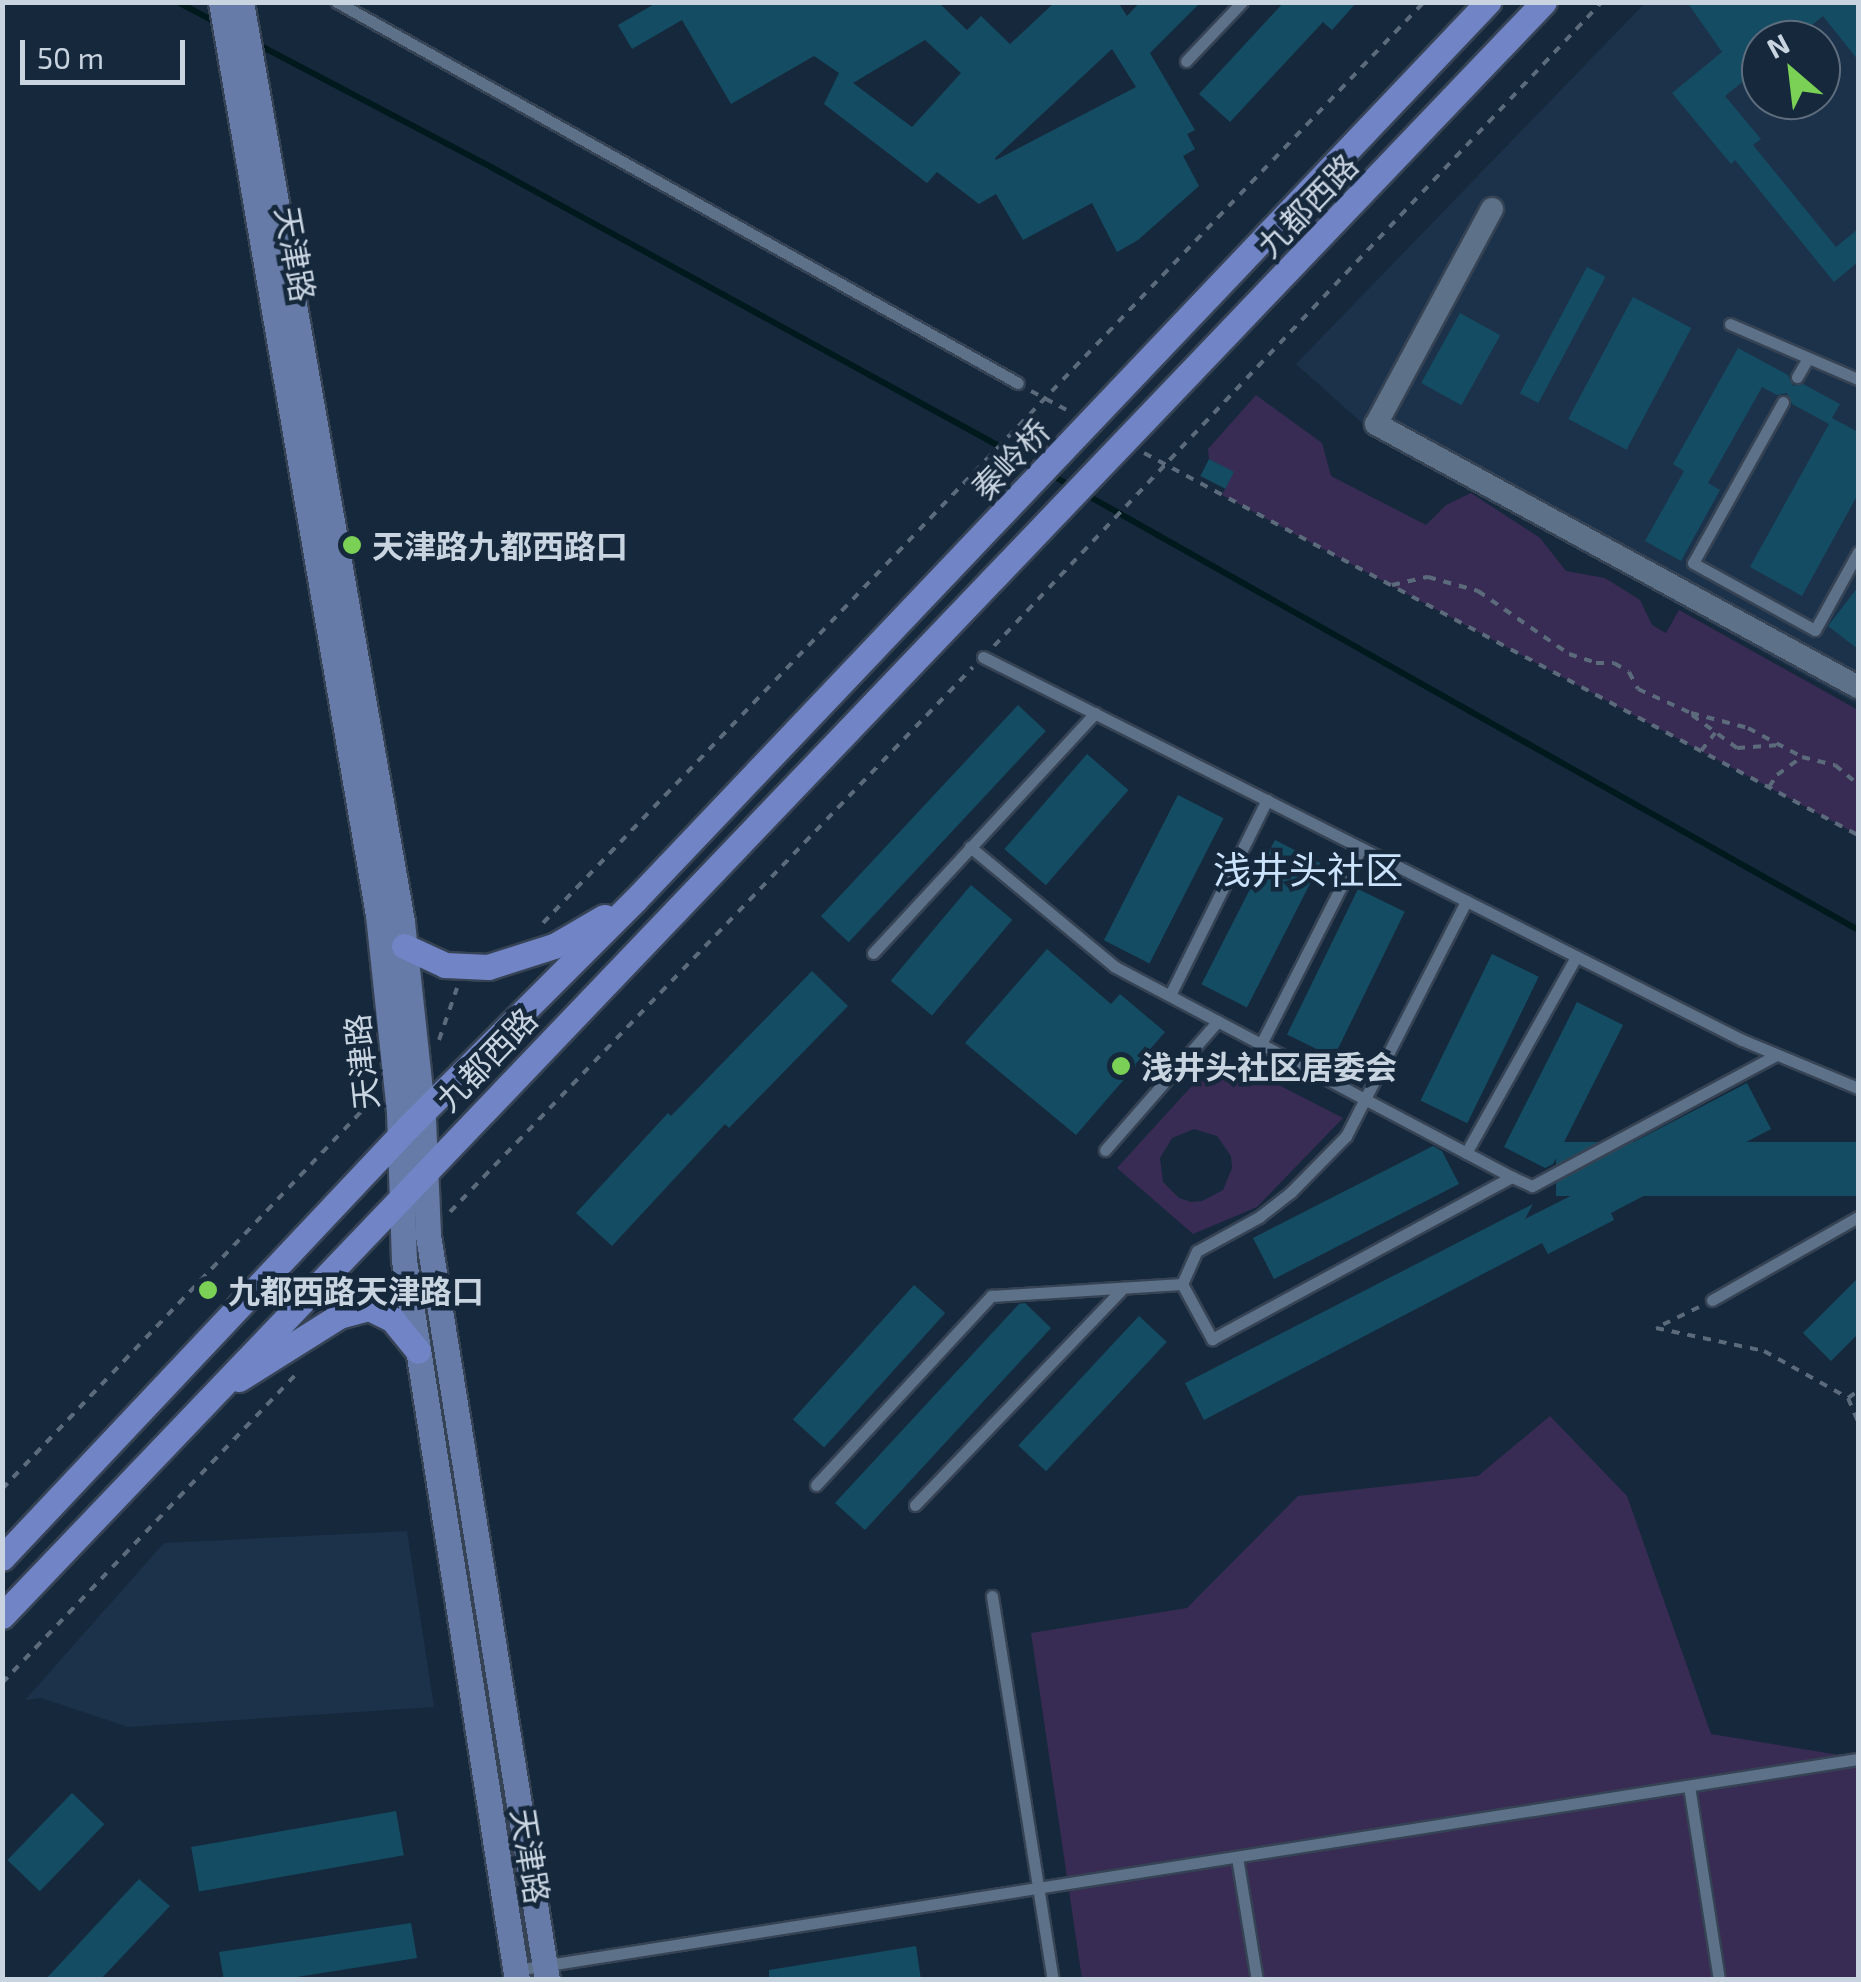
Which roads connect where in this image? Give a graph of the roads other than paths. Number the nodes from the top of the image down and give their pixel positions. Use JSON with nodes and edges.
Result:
{"nodes":[{"id":1,"x":221,"y":2,"type":"edge"},
{"id":2,"x":241,"y":2,"type":"edge"},
{"id":3,"x":337,"y":2,"type":"edge"},
{"id":4,"x":1242,"y":2,"type":"edge"},
{"id":5,"x":1488,"y":2,"type":"edge"},
{"id":6,"x":1544,"y":2,"type":"edge"},
{"id":7,"x":1186,"y":61,"type":"dead end"},
{"id":8,"x":1492,"y":209,"type":"dead end"},
{"id":9,"x":1730,"y":324,"type":"dead end"},
{"id":10,"x":1808,"y":358,"type":"junction"},
{"id":11,"x":1797,"y":378,"type":"dead end"},
{"id":12,"x":1858,"y":379,"type":"edge"},
{"id":13,"x":1018,"y":384,"type":"road end"},
{"id":14,"x":1784,"y":402,"type":"dead end"},
{"id":15,"x":1086,"y":426,"type":"joint"},
{"id":16,"x":983,"y":534,"type":"joint"},
{"id":17,"x":1858,"y":552,"type":"edge"},
{"id":18,"x":983,"y":657,"type":"road end"},
{"id":19,"x":1858,"y":687,"type":"edge"},
{"id":20,"x":1094,"y":713,"type":"junction"},
{"id":21,"x":1267,"y":800,"type":"junction"},
{"id":22,"x":970,"y":847,"type":"junction"},
{"id":23,"x":1361,"y":848,"type":"junction"},
{"id":24,"x":635,"y":900,"type":"junction"},
{"id":25,"x":1466,"y":901,"type":"junction"},
{"id":26,"x":404,"y":946,"type":"junction"},
{"id":27,"x":872,"y":953,"type":"dead end"},
{"id":28,"x":1576,"y":957,"type":"junction"},
{"id":29,"x":1170,"y":995,"type":"junction"},
{"id":30,"x":1218,"y":1021,"type":"junction"},
{"id":31,"x":1261,"y":1044,"type":"junction"},
{"id":32,"x":1776,"y":1055,"type":"junction"},
{"id":33,"x":405,"y":1070,"type":"junction"},
{"id":34,"x":1858,"y":1088,"type":"edge"},
{"id":35,"x":1368,"y":1100,"type":"junction"},
{"id":36,"x":422,"y":1113,"type":"junction"},
{"id":37,"x":401,"y":1135,"type":"junction"},
{"id":38,"x":1105,"y":1150,"type":"dead end"},
{"id":39,"x":1466,"y":1153,"type":"junction"},
{"id":40,"x":426,"y":1168,"type":"junction"},
{"id":41,"x":1512,"y":1177,"type":"junction"},
{"id":42,"x":403,"y":1192,"type":"junction"},
{"id":43,"x":1858,"y":1216,"type":"edge"},
{"id":44,"x":1182,"y":1284,"type":"junction"},
{"id":45,"x":1123,"y":1288,"type":"junction"},
{"id":46,"x":1712,"y":1300,"type":"road end"},
{"id":47,"x":418,"y":1351,"type":"junction"},
{"id":48,"x":209,"y":1397,"type":"junction"},
{"id":49,"x":816,"y":1485,"type":"dead end"},
{"id":50,"x":915,"y":1505,"type":"dead end"},
{"id":51,"x":2,"y":1558,"type":"edge"},
{"id":52,"x":992,"y":1596,"type":"dead end"},
{"id":53,"x":2,"y":1616,"type":"edge"},
{"id":54,"x":1858,"y":1760,"type":"edge"},
{"id":55,"x":1689,"y":1786,"type":"junction"},
{"id":56,"x":1237,"y":1857,"type":"junction"},
{"id":57,"x":1038,"y":1888,"type":"junction"},
{"id":58,"x":546,"y":1972,"type":"edge"},
{"id":59,"x":516,"y":1975,"type":"edge"},
{"id":60,"x":1053,"y":1980,"type":"edge"},
{"id":61,"x":1257,"y":1980,"type":"edge"},
{"id":62,"x":1719,"y":1980,"type":"edge"}],
"edges":[{"from":1,"to":33,"type":"main road","name":"天津路"},
{"from":2,"to":26,"type":"main road","name":"天津路"},
{"from":3,"to":13,"type":"lane"},
{"from":4,"to":7,"type":"lane"},
{"from":5,"to":15,"type":"main road","name":"九都西路"},
{"from":6,"to":40,"type":"main road","name":"九都西路"},
{"from":8,"to":19,"type":"street"},
{"from":9,"to":10,"type":"lane"},
{"from":10,"to":11,"type":"lane"},
{"from":10,"to":12,"type":"lane"},
{"from":14,"to":17,"type":"lane"},
{"from":15,"to":16,"type":"main road","name":"秦岭桥"},
{"from":16,"to":24,"type":"main road","name":"九都西路"},
{"from":18,"to":20,"type":"lane"},
{"from":20,"to":21,"type":"lane"},
{"from":20,"to":22,"type":"lane"},
{"from":21,"to":23,"type":"lane"},
{"from":21,"to":29,"type":"lane"},
{"from":22,"to":27,"type":"lane"},
{"from":22,"to":29,"type":"lane"},
{"from":23,"to":25,"type":"lane"},
{"from":23,"to":31,"type":"lane"},
{"from":24,"to":26,"type":"main road"},
{"from":24,"to":36,"type":"main road","name":"九都西路"},
{"from":25,"to":28,"type":"lane"},
{"from":25,"to":35,"type":"lane"},
{"from":26,"to":33,"type":"main road","name":"天津路"},
{"from":28,"to":32,"type":"lane"},
{"from":28,"to":39,"type":"lane"},
{"from":29,"to":30,"type":"lane"},
{"from":30,"to":31,"type":"lane"},
{"from":30,"to":38,"type":"lane"},
{"from":31,"to":35,"type":"lane"},
{"from":32,"to":34,"type":"lane"},
{"from":32,"to":41,"type":"lane"},
{"from":33,"to":36,"type":"main road","name":"天津路"},
{"from":33,"to":37,"type":"main road","name":"天津路"},
{"from":35,"to":39,"type":"lane"},
{"from":35,"to":44,"type":"lane"},
{"from":36,"to":37,"type":"main road","name":"九都西路"},
{"from":36,"to":40,"type":"main road","name":"天津路"},
{"from":37,"to":42,"type":"main road","name":"天津路"},
{"from":37,"to":51,"type":"main road","name":"九都西路"},
{"from":39,"to":41,"type":"lane"},
{"from":40,"to":42,"type":"main road","name":"九都西路"},
{"from":40,"to":58,"type":"main road","name":"天津路"},
{"from":41,"to":44,"type":"lane"},
{"from":42,"to":47,"type":"main road","name":"天津路"},
{"from":42,"to":48,"type":"main road","name":"九都西路"},
{"from":43,"to":46,"type":"lane"},
{"from":44,"to":45,"type":"lane"},
{"from":45,"to":49,"type":"lane"},
{"from":45,"to":50,"type":"lane"},
{"from":47,"to":48,"type":"main road"},
{"from":47,"to":59,"type":"main road","name":"天津路"},
{"from":48,"to":53,"type":"main road","name":"九都西路"},
{"from":52,"to":57,"type":"lane"},
{"from":54,"to":55,"type":"lane"},
{"from":55,"to":56,"type":"lane"},
{"from":55,"to":62,"type":"lane"},
{"from":56,"to":57,"type":"lane"},
{"from":56,"to":61,"type":"lane"},
{"from":57,"to":58,"type":"lane"},
{"from":57,"to":60,"type":"lane"},
{"from":58,"to":59,"type":"lane"}]}
